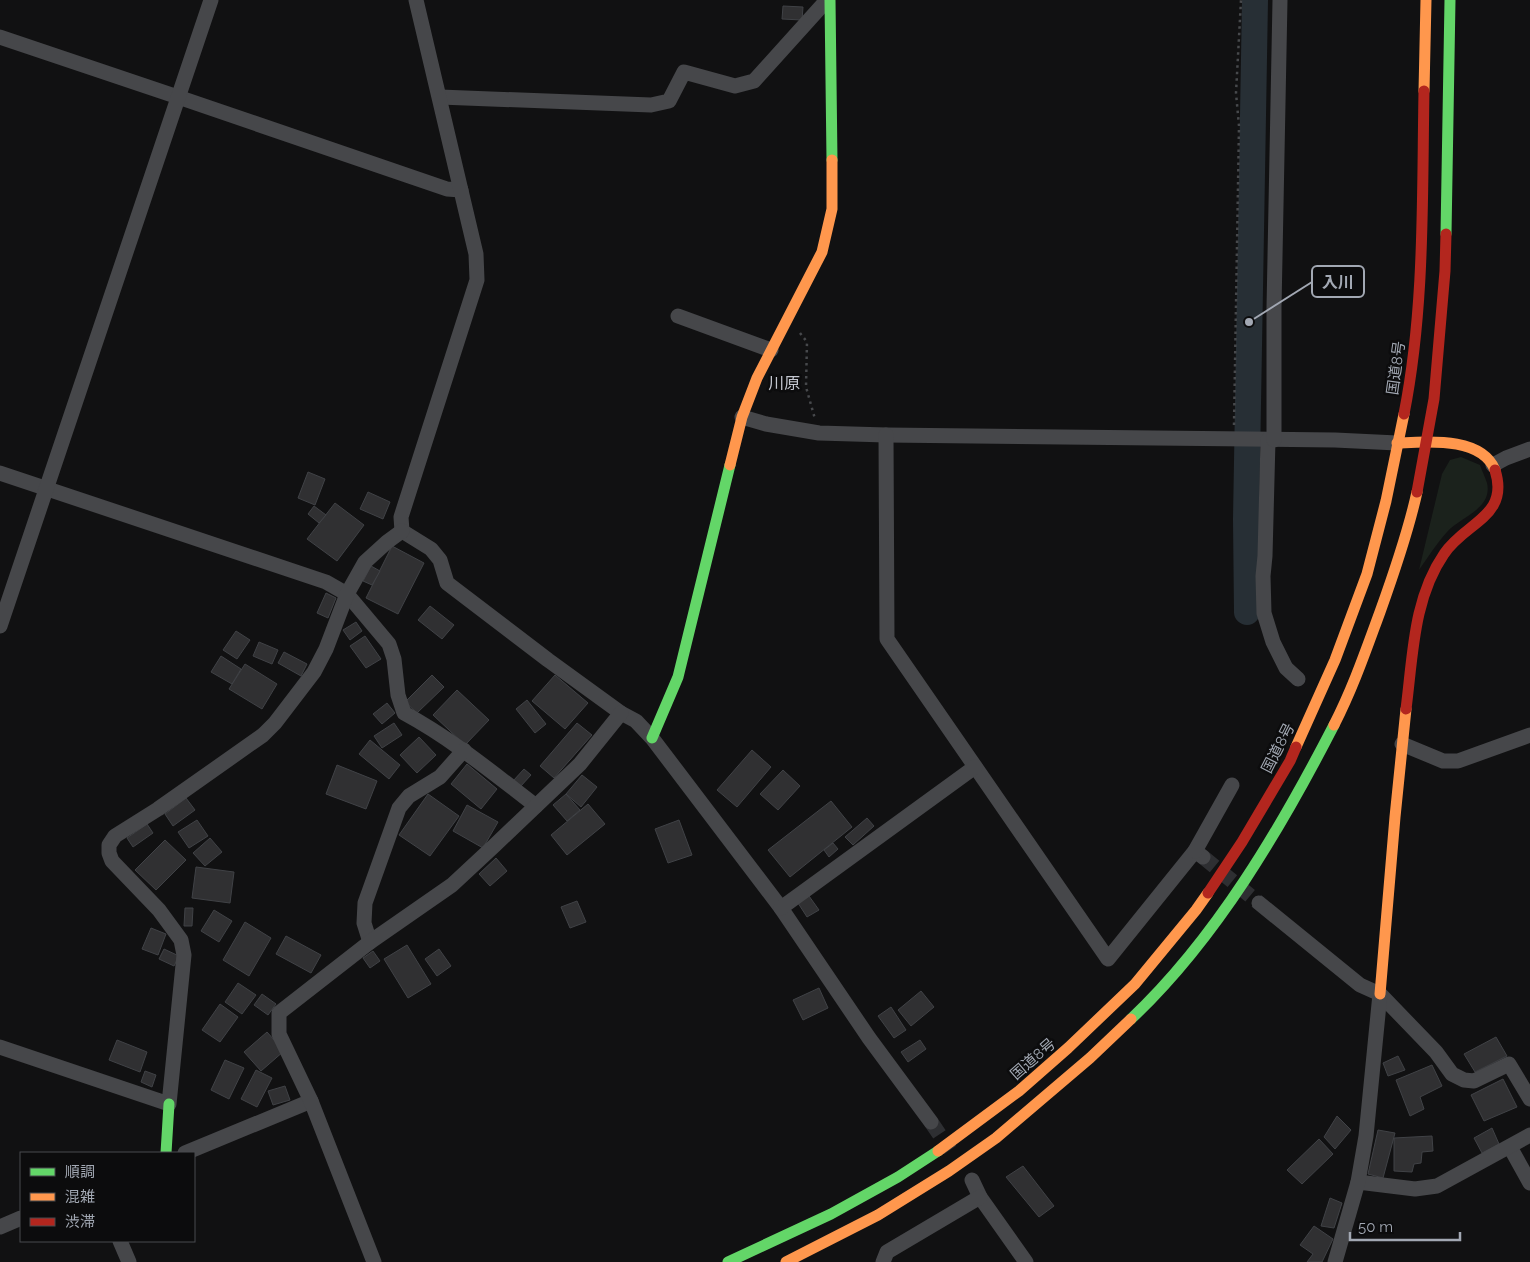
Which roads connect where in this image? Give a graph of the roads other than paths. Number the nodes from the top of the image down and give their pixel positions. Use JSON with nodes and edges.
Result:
{"nodes":[{"id":1,"x":211,"y":0,"type":"edge"},
{"id":2,"x":416,"y":0,"type":"edge"},
{"id":3,"x":827,"y":0,"type":"edge"},
{"id":4,"x":830,"y":0,"type":"edge"},
{"id":5,"x":1280,"y":0,"type":"edge"},
{"id":6,"x":1426,"y":0,"type":"edge"},
{"id":7,"x":1450,"y":0,"type":"edge"},
{"id":8,"x":0,"y":37,"type":"edge"},
{"id":9,"x":178,"y":97,"type":"junction"},
{"id":10,"x":440,"y":97,"type":"junction"},
{"id":11,"x":461,"y":190,"type":"junction"},
{"id":12,"x":678,"y":316,"type":"dead end"},
{"id":13,"x":771,"y":350,"type":"junction"},
{"id":14,"x":742,"y":417,"type":"junction"},
{"id":15,"x":886,"y":435,"type":"junction"},
{"id":16,"x":1271,"y":440,"type":"junction"},
{"id":17,"x":1427,"y":442,"type":"junction"},
{"id":18,"x":1398,"y":443,"type":"junction"},
{"id":19,"x":1530,"y":449,"type":"edge"},
{"id":20,"x":1493,"y":465,"type":"junction"},
{"id":21,"x":0,"y":473,"type":"edge"},
{"id":22,"x":46,"y":489,"type":"junction"},
{"id":23,"x":402,"y":531,"type":"junction"},
{"id":24,"x":347,"y":594,"type":"junction"},
{"id":25,"x":0,"y":626,"type":"edge"},
{"id":26,"x":1298,"y":679,"type":"dead end"},
{"id":27,"x":621,"y":713,"type":"junction"},
{"id":28,"x":1530,"y":735,"type":"edge"},
{"id":29,"x":652,"y":738,"type":"junction"},
{"id":30,"x":1402,"y":744,"type":"junction"},
{"id":31,"x":464,"y":750,"type":"junction"},
{"id":32,"x":975,"y":767,"type":"junction"},
{"id":33,"x":1232,"y":785,"type":"dead end"},
{"id":34,"x":536,"y":806,"type":"junction"},
{"id":35,"x":1258,"y":904,"type":"tunnel mouth"},
{"id":36,"x":781,"y":908,"type":"junction"},
{"id":37,"x":370,"y":942,"type":"junction"},
{"id":38,"x":1380,"y":994,"type":"junction"},
{"id":39,"x":0,"y":1048,"type":"edge"},
{"id":40,"x":1530,"y":1099,"type":"edge"},
{"id":41,"x":311,"y":1101,"type":"junction"},
{"id":42,"x":169,"y":1104,"type":"junction"},
{"id":43,"x":931,"y":1122,"type":"tunnel mouth"},
{"id":44,"x":1530,"y":1135,"type":"edge"},
{"id":45,"x":1510,"y":1147,"type":"junction"},
{"id":46,"x":166,"y":1152,"type":"edge"},
{"id":47,"x":186,"y":1152,"type":"edge"},
{"id":48,"x":972,"y":1180,"type":"dead end"},
{"id":49,"x":1358,"y":1182,"type":"junction"},
{"id":50,"x":1530,"y":1183,"type":"edge"},
{"id":51,"x":980,"y":1197,"type":"junction"},
{"id":52,"x":20,"y":1218,"type":"edge"},
{"id":53,"x":0,"y":1227,"type":"edge"},
{"id":54,"x":120,"y":1242,"type":"edge"},
{"id":55,"x":129,"y":1262,"type":"edge"},
{"id":56,"x":374,"y":1262,"type":"edge"},
{"id":57,"x":728,"y":1262,"type":"edge"},
{"id":58,"x":786,"y":1262,"type":"edge"},
{"id":59,"x":883,"y":1262,"type":"edge"},
{"id":60,"x":1026,"y":1262,"type":"edge"},
{"id":61,"x":1335,"y":1262,"type":"edge"}],
"edges":[{"from":1,"to":9,"type":"street"},
{"from":2,"to":10,"type":"street"},
{"from":3,"to":10,"type":"street"},
{"from":4,"to":13,"type":"main road"},
{"from":5,"to":16,"type":"street"},
{"from":6,"to":18,"type":"main road","name":"国道8号"},
{"from":7,"to":17,"type":"main road"},
{"from":8,"to":9,"type":"street"},
{"from":9,"to":11,"type":"street"},
{"from":9,"to":22,"type":"street"},
{"from":10,"to":11,"type":"street"},
{"from":11,"to":23,"type":"street"},
{"from":12,"to":13,"type":"street"},
{"from":13,"to":14,"type":"main road"},
{"from":14,"to":15,"type":"street"},
{"from":14,"to":29,"type":"main road"},
{"from":15,"to":16,"type":"street"},
{"from":15,"to":32,"type":"street"},
{"from":16,"to":18,"type":"street"},
{"from":16,"to":26,"type":"street"},
{"from":17,"to":18,"type":"main road"},
{"from":17,"to":20,"type":"main road"},
{"from":17,"to":58,"type":"main road"},
{"from":18,"to":57,"type":"main road","name":"国道8号"},
{"from":19,"to":20,"type":"street"},
{"from":20,"to":30,"type":"main road"},
{"from":21,"to":22,"type":"street"},
{"from":22,"to":24,"type":"street"},
{"from":22,"to":25,"type":"street"},
{"from":23,"to":24,"type":"street"},
{"from":23,"to":27,"type":"street"},
{"from":24,"to":31,"type":"street"},
{"from":24,"to":42,"type":"street"},
{"from":27,"to":29,"type":"street"},
{"from":27,"to":34,"type":"street"},
{"from":28,"to":30,"type":"street"},
{"from":29,"to":36,"type":"street"},
{"from":30,"to":38,"type":"main road"},
{"from":31,"to":34,"type":"street"},
{"from":31,"to":37,"type":"street"},
{"from":32,"to":33,"type":"street"},
{"from":32,"to":36,"type":"street"},
{"from":34,"to":37,"type":"street"},
{"from":35,"to":38,"type":"street"},
{"from":36,"to":43,"type":"street"},
{"from":37,"to":41,"type":"street"},
{"from":38,"to":40,"type":"street"},
{"from":38,"to":49,"type":"street"},
{"from":39,"to":42,"type":"street"},
{"from":41,"to":47,"type":"street"},
{"from":41,"to":56,"type":"street"},
{"from":42,"to":46,"type":"main road"},
{"from":44,"to":45,"type":"street"},
{"from":45,"to":49,"type":"street"},
{"from":45,"to":50,"type":"street"},
{"from":48,"to":51,"type":"street"},
{"from":49,"to":61,"type":"street"},
{"from":51,"to":59,"type":"street"},
{"from":51,"to":60,"type":"street"},
{"from":52,"to":53,"type":"street"},
{"from":54,"to":55,"type":"street"}]}
